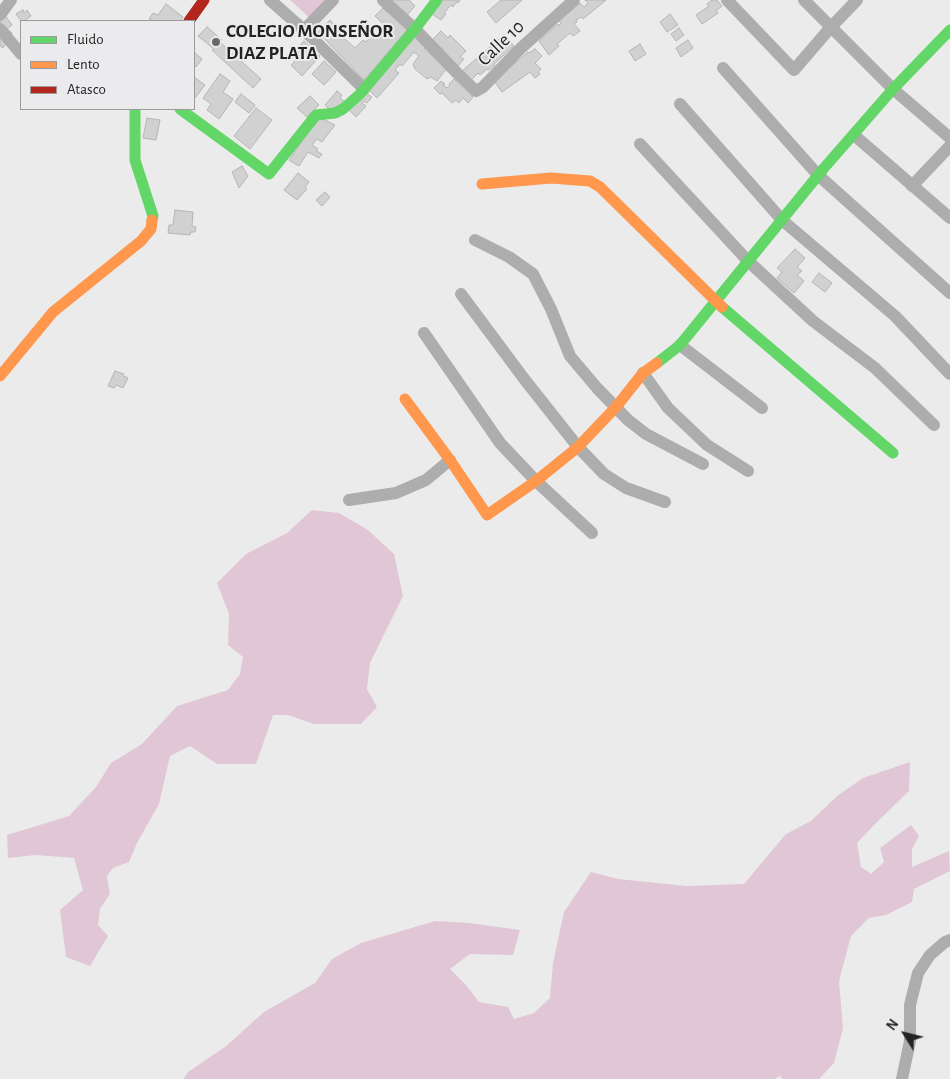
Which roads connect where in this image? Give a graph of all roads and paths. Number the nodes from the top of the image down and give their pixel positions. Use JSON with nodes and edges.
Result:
{"nodes":[{"id":1,"x":11,"y":0,"type":"edge"},
{"id":2,"x":204,"y":0,"type":"edge"},
{"id":3,"x":270,"y":0,"type":"edge"},
{"id":4,"x":333,"y":0,"type":"edge"},
{"id":5,"x":383,"y":0,"type":"edge"},
{"id":6,"x":437,"y":0,"type":"edge"},
{"id":7,"x":574,"y":0,"type":"edge"},
{"id":8,"x":804,"y":0,"type":"edge"},
{"id":9,"x":857,"y":0,"type":"edge"},
{"id":10,"x":733,"y":2,"type":"edge"},
{"id":11,"x":0,"y":15,"type":"edge"},
{"id":12,"x":190,"y":20,"type":"edge"},
{"id":13,"x":831,"y":26,"type":"junction"},
{"id":14,"x":0,"y":29,"type":"edge"},
{"id":15,"x":415,"y":29,"type":"junction"},
{"id":16,"x":304,"y":30,"type":"junction"},
{"id":17,"x":950,"y":30,"type":"edge"},
{"id":18,"x":20,"y":53,"type":"edge"},
{"id":19,"x":723,"y":68,"type":"dead end"},
{"id":20,"x":364,"y":89,"type":"junction"},
{"id":21,"x":892,"y":89,"type":"junction"},
{"id":22,"x":680,"y":104,"type":"dead end"},
{"id":23,"x":135,"y":110,"type":"edge"},
{"id":24,"x":181,"y":110,"type":"edge"},
{"id":25,"x":854,"y":135,"type":"junction"},
{"id":26,"x":950,"y":138,"type":"edge"},
{"id":27,"x":640,"y":144,"type":"dead end"},
{"id":28,"x":950,"y":146,"type":"edge"},
{"id":29,"x":818,"y":175,"type":"junction"},
{"id":30,"x":482,"y":184,"type":"dead end"},
{"id":31,"x":912,"y":186,"type":"junction"},
{"id":32,"x":950,"y":218,"type":"edge"},
{"id":33,"x":782,"y":220,"type":"junction"},
{"id":34,"x":475,"y":240,"type":"dead end"},
{"id":35,"x":748,"y":261,"type":"junction"},
{"id":36,"x":461,"y":294,"type":"dead end"},
{"id":37,"x":950,"y":294,"type":"edge"},
{"id":38,"x":716,"y":301,"type":"junction"},
{"id":39,"x":424,"y":333,"type":"dead end"},
{"id":40,"x":680,"y":345,"type":"junction"},
{"id":41,"x":643,"y":373,"type":"junction"},
{"id":42,"x":950,"y":374,"type":"edge"},
{"id":43,"x":0,"y":376,"type":"edge"},
{"id":44,"x":405,"y":399,"type":"dead end"},
{"id":45,"x":616,"y":407,"type":"junction"},
{"id":46,"x":762,"y":408,"type":"dead end"},
{"id":47,"x":934,"y":425,"type":"dead end"},
{"id":48,"x":578,"y":447,"type":"junction"},
{"id":49,"x":893,"y":453,"type":"dead end"},
{"id":50,"x":450,"y":460,"type":"junction"},
{"id":51,"x":703,"y":464,"type":"dead end"},
{"id":52,"x":748,"y":471,"type":"dead end"},
{"id":53,"x":536,"y":481,"type":"junction"},
{"id":54,"x":349,"y":500,"type":"dead end"},
{"id":55,"x":665,"y":502,"type":"dead end"},
{"id":56,"x":592,"y":533,"type":"dead end"},
{"id":57,"x":950,"y":940,"type":"edge"},
{"id":58,"x":902,"y":1079,"type":"edge"}],
"edges":[{"from":1,"to":11,"type":"street"},
{"from":2,"to":12,"type":"street"},
{"from":3,"to":16,"type":"street"},
{"from":4,"to":16,"type":"street"},
{"from":5,"to":15,"type":"street"},
{"from":6,"to":15,"type":"street"},
{"from":7,"to":15,"type":"street","name":"Calle 10"},
{"from":8,"to":13,"type":"street"},
{"from":9,"to":13,"type":"street"},
{"from":10,"to":13,"type":"street"},
{"from":13,"to":21,"type":"street"},
{"from":14,"to":18,"type":"street"},
{"from":15,"to":20,"type":"street"},
{"from":16,"to":20,"type":"street"},
{"from":17,"to":21,"type":"street"},
{"from":19,"to":29,"type":"street"},
{"from":20,"to":24,"type":"street"},
{"from":21,"to":25,"type":"street"},
{"from":21,"to":26,"type":"street"},
{"from":22,"to":33,"type":"street"},
{"from":23,"to":43,"type":"street"},
{"from":25,"to":29,"type":"street"},
{"from":25,"to":31,"type":"street"},
{"from":27,"to":35,"type":"street"},
{"from":28,"to":31,"type":"street"},
{"from":29,"to":33,"type":"street"},
{"from":29,"to":37,"type":"street"},
{"from":30,"to":38,"type":"street"},
{"from":31,"to":32,"type":"street"},
{"from":33,"to":35,"type":"street"},
{"from":33,"to":42,"type":"street"},
{"from":34,"to":45,"type":"street"},
{"from":35,"to":38,"type":"street"},
{"from":35,"to":47,"type":"street"},
{"from":36,"to":48,"type":"street"},
{"from":38,"to":40,"type":"street"},
{"from":38,"to":49,"type":"street"},
{"from":39,"to":53,"type":"street"},
{"from":40,"to":41,"type":"street"},
{"from":40,"to":46,"type":"street"},
{"from":41,"to":45,"type":"street"},
{"from":41,"to":52,"type":"street"},
{"from":44,"to":50,"type":"street"},
{"from":45,"to":48,"type":"street"},
{"from":45,"to":51,"type":"street"},
{"from":48,"to":53,"type":"street"},
{"from":48,"to":55,"type":"street"},
{"from":50,"to":53,"type":"street"},
{"from":50,"to":54,"type":"street"},
{"from":53,"to":56,"type":"street"},
{"from":57,"to":58,"type":"street"}]}
